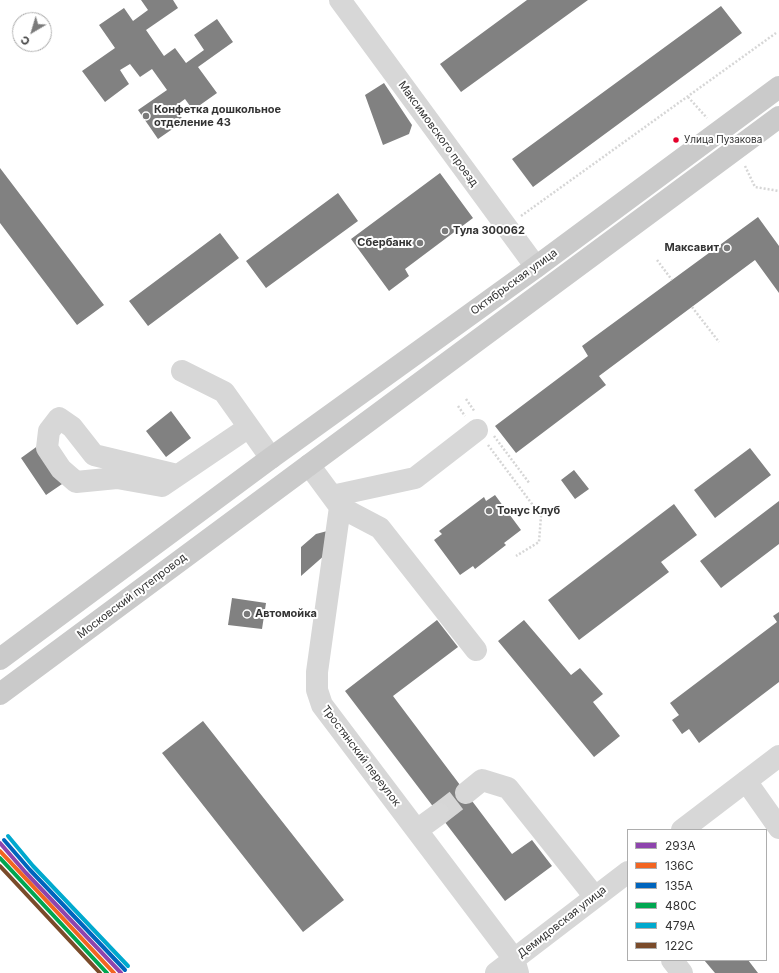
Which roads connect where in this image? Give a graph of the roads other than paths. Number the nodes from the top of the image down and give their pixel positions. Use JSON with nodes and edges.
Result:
{"nodes":[{"id":1,"x":340,"y":0,"type":"edge"},
{"id":2,"x":772,"y":92,"type":"edge"},
{"id":3,"x":779,"y":114,"type":"edge"},
{"id":4,"x":779,"y":117,"type":"edge"},
{"id":5,"x":536,"y":267,"type":"junction"},
{"id":6,"x":182,"y":371,"type":"dead end"},
{"id":7,"x":249,"y":427,"type":"junction"},
{"id":8,"x":483,"y":428,"type":"road end"},
{"id":9,"x":271,"y":458,"type":"junction"},
{"id":10,"x":309,"y":465,"type":"junction"},
{"id":11,"x":177,"y":475,"type":"junction"},
{"id":12,"x":336,"y":502,"type":"junction"},
{"id":13,"x":476,"y":650,"type":"dead end"},
{"id":14,"x":0,"y":659,"type":"edge"},
{"id":15,"x":0,"y":694,"type":"edge"},
{"id":16,"x":779,"y":756,"type":"edge"},
{"id":17,"x":746,"y":781,"type":"junction"},
{"id":18,"x":466,"y":793,"type":"tunnel mouth"},
{"id":19,"x":439,"y":814,"type":"tunnel mouth"},
{"id":20,"x":779,"y":828,"type":"edge"},
{"id":21,"x":683,"y":829,"type":"edge"},
{"id":22,"x":417,"y":830,"type":"junction"},
{"id":23,"x":627,"y":873,"type":"edge"},
{"id":24,"x":595,"y":897,"type":"junction"},
{"id":25,"x":673,"y":961,"type":"edge"},
{"id":26,"x":516,"y":966,"type":"edge"},
{"id":27,"x":496,"y":973,"type":"edge"},
{"id":28,"x":682,"y":973,"type":"edge"}],
"edges":[{"from":1,"to":5,"type":"street","name":"Максимовского проезд"},
{"from":2,"to":3,"type":"main road"},
{"from":2,"to":5,"type":"main road","name":"Октябрьская улица"},
{"from":4,"to":10,"type":"main road"},
{"from":5,"to":9,"type":"main road","name":"Октябрьская улица"},
{"from":6,"to":7,"type":"street"},
{"from":7,"to":9,"type":"street"},
{"from":7,"to":11,"type":"street"},
{"from":8,"to":12,"type":"street"},
{"from":9,"to":14,"type":"main road","name":"Октябрьская улица"},
{"from":10,"to":12,"type":"street"},
{"from":10,"to":15,"type":"main road","name":"Московский путепровод"},
{"from":11,"to":11,"type":"street"},
{"from":12,"to":13,"type":"street"},
{"from":12,"to":22,"type":"street","name":"Тростянский переулок"},
{"from":16,"to":17,"type":"street"},
{"from":17,"to":20,"type":"street"},
{"from":17,"to":21,"type":"street"},
{"from":18,"to":24,"type":"street"},
{"from":19,"to":22,"type":"street"},
{"from":22,"to":26,"type":"street","name":"Тростянский переулок"},
{"from":23,"to":24,"type":"street","name":"Демидовская улица"},
{"from":24,"to":26,"type":"street","name":"Демидовская улица"},
{"from":25,"to":28,"type":"street"},
{"from":26,"to":27,"type":"street","name":"Демидовская улица"}]}
